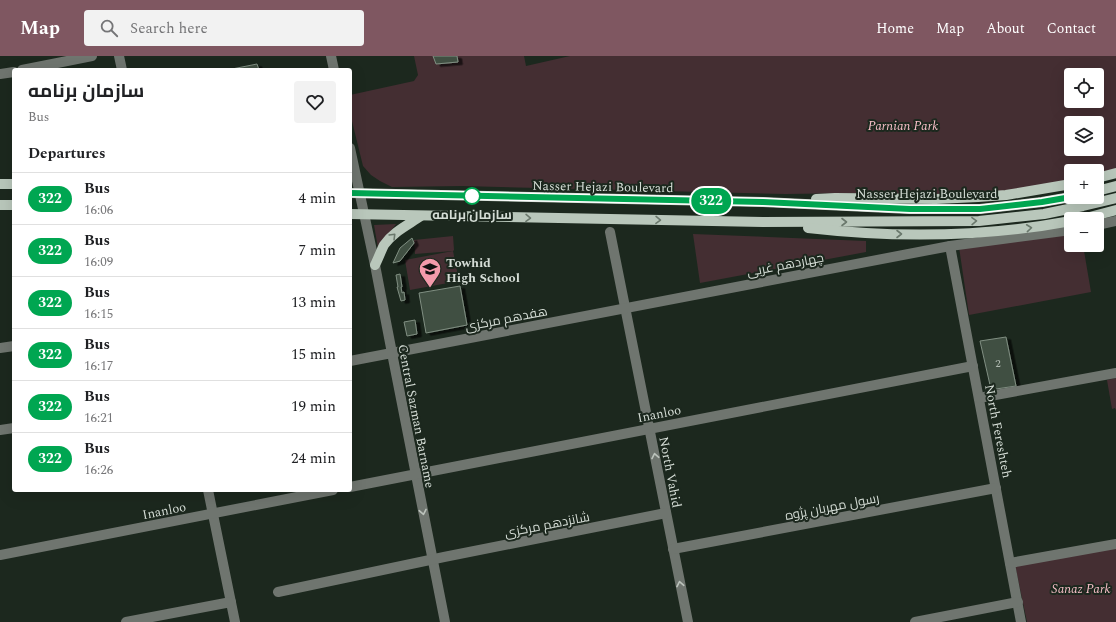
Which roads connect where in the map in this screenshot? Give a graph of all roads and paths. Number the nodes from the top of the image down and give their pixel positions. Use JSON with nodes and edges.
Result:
{"nodes":[{"id":1,"x":92,"y":56,"type":"edge"},
{"id":2,"x":119,"y":56,"type":"edge"},
{"id":3,"x":331,"y":56,"type":"edge"},
{"id":4,"x":32,"y":68,"type":"edge"},
{"id":5,"x":122,"y":68,"type":"edge"},
{"id":6,"x":334,"y":68,"type":"edge"},
{"id":7,"x":12,"y":72,"type":"edge"},
{"id":8,"x":0,"y":74,"type":"edge"},
{"id":9,"x":352,"y":170,"type":"edge"},
{"id":10,"x":1116,"y":173,"type":"edge"},
{"id":11,"x":1104,"y":176,"type":"edge"},
{"id":12,"x":0,"y":184,"type":"edge"},
{"id":13,"x":12,"y":184,"type":"edge"},
{"id":14,"x":1064,"y":185,"type":"edge"},
{"id":15,"x":1116,"y":186,"type":"edge"},
{"id":16,"x":1104,"y":189,"type":"edge"},
{"id":17,"x":354,"y":193,"type":"edge"},
{"id":18,"x":1064,"y":198,"type":"edge"},
{"id":19,"x":1116,"y":198,"type":"edge"},
{"id":20,"x":763,"y":202,"type":"junction"},
{"id":21,"x":0,"y":205,"type":"edge"},
{"id":22,"x":12,"y":205,"type":"edge"},
{"id":23,"x":1116,"y":210,"type":"edge"},
{"id":24,"x":1104,"y":213,"type":"edge"},
{"id":25,"x":352,"y":214,"type":"edge"},
{"id":26,"x":363,"y":214,"type":"junction"},
{"id":27,"x":421,"y":216,"type":"junction"},
{"id":28,"x":1116,"y":221,"type":"edge"},
{"id":29,"x":763,"y":222,"type":"junction"},
{"id":30,"x":1064,"y":222,"type":"edge"},
{"id":31,"x":1104,"y":224,"type":"edge"},
{"id":32,"x":1064,"y":231,"type":"edge"},
{"id":33,"x":610,"y":232,"type":"dead end"},
{"id":34,"x":950,"y":246,"type":"junction"},
{"id":35,"x":375,"y":266,"type":"junction"},
{"id":36,"x":625,"y":308,"type":"junction"},
{"id":37,"x":12,"y":346,"type":"edge"},
{"id":38,"x":0,"y":348,"type":"edge"},
{"id":39,"x":392,"y":354,"type":"junction"},
{"id":40,"x":352,"y":362,"type":"edge"},
{"id":41,"x":973,"y":366,"type":"junction"},
{"id":42,"x":1116,"y":373,"type":"edge"},
{"id":43,"x":979,"y":398,"type":"junction"},
{"id":44,"x":12,"y":428,"type":"edge"},
{"id":45,"x":649,"y":429,"type":"junction"},
{"id":46,"x":0,"y":430,"type":"edge"},
{"id":47,"x":416,"y":474,"type":"junction"},
{"id":48,"x":352,"y":487,"type":"edge"},
{"id":49,"x":996,"y":488,"type":"junction"},
{"id":50,"x":208,"y":492,"type":"edge"},
{"id":51,"x":323,"y":492,"type":"edge"},
{"id":52,"x":213,"y":513,"type":"junction"},
{"id":53,"x":666,"y":513,"type":"junction"},
{"id":54,"x":1116,"y":544,"type":"edge"},
{"id":55,"x":674,"y":549,"type":"junction"},
{"id":56,"x":0,"y":555,"type":"edge"},
{"id":57,"x":433,"y":560,"type":"junction"},
{"id":58,"x":1010,"y":563,"type":"junction"},
{"id":59,"x":278,"y":592,"type":"dead end"},
{"id":60,"x":231,"y":602,"type":"junction"},
{"id":61,"x":1018,"y":602,"type":"junction"},
{"id":62,"x":126,"y":622,"type":"edge"},
{"id":63,"x":235,"y":622,"type":"edge"},
{"id":64,"x":445,"y":622,"type":"edge"},
{"id":65,"x":688,"y":622,"type":"edge"},
{"id":66,"x":915,"y":622,"type":"edge"},
{"id":67,"x":1021,"y":622,"type":"edge"}],
"edges":[{"from":1,"to":4,"type":"street"},
{"from":2,"to":5,"type":"street"},
{"from":3,"to":6,"type":"street"},
{"from":7,"to":8,"type":"street"},
{"from":9,"to":17,"type":"street","name":"Central Sazman Barname"},
{"from":10,"to":11,"type":"main road"},
{"from":12,"to":13,"type":"main road"},
{"from":14,"to":20,"type":"main road"},
{"from":15,"to":16,"type":"main road"},
{"from":17,"to":20,"type":"main road","name":"Nasser Hejazi Boulevard"},
{"from":17,"to":26,"type":"street","name":"Central Sazman Barname"},
{"from":18,"to":20,"type":"main road","name":"Nasser Hejazi Boulevard"},
{"from":29,"to":19,"type":"main road","name":"Nasser Hejazi Boulevard","one_way":true},
{"from":21,"to":22,"type":"main road"},
{"from":23,"to":24,"type":"main road"},
{"from":25,"to":26,"type":"main road","name":"Nasser Hejazi Boulevard"},
{"from":26,"to":27,"type":"main road","name":"Nasser Hejazi Boulevard"},
{"from":26,"to":35,"type":"street","name":"Central Sazman Barname"},
{"from":27,"to":29,"type":"main road","name":"Nasser Hejazi Boulevard","one_way":true},
{"from":35,"to":27,"type":"main road","one_way":true},
{"from":28,"to":31,"type":"street"},
{"from":29,"to":30,"type":"main road","one_way":true},
{"from":32,"to":34,"type":"street","name":"چهاردهم غربی"},
{"from":33,"to":36,"type":"street","name":"North Vahid"},
{"from":34,"to":36,"type":"street","name":"چهاردهم غربی"},
{"from":34,"to":41,"type":"street","name":"North Fereshteh"},
{"from":35,"to":39,"type":"street","name":"Central Sazman Barname"},
{"from":36,"to":39,"type":"street","name":"هفدهم مرکزی"},
{"from":36,"to":45,"type":"street","name":"North Vahid"},
{"from":37,"to":38,"type":"street"},
{"from":39,"to":40,"type":"street","name":"هفدهم مرکزی"},
{"from":39,"to":47,"type":"street","name":"Central Sazman Barname"},
{"from":41,"to":43,"type":"street","name":"North Fereshteh"},
{"from":41,"to":45,"type":"street","name":"Inanloo"},
{"from":42,"to":43,"type":"street"},
{"from":43,"to":49,"type":"street","name":"North Fereshteh"},
{"from":44,"to":46,"type":"street"},
{"from":45,"to":47,"type":"street","name":"Inanloo"},
{"from":53,"to":45,"type":"street","name":"North Vahid","one_way":true},
{"from":47,"to":48,"type":"street","name":"Inanloo"},
{"from":47,"to":57,"type":"street","name":"Central Sazman Barname","one_way":true},
{"from":49,"to":55,"type":"street","name":"رسول مهربان پژوه"},
{"from":49,"to":58,"type":"street","name":"North Fereshteh"},
{"from":50,"to":52,"type":"street"},
{"from":51,"to":52,"type":"street","name":"Inanloo"},
{"from":52,"to":56,"type":"street","name":"Inanloo"},
{"from":52,"to":60,"type":"street"},
{"from":53,"to":55,"type":"street","name":"North Vahid"},
{"from":53,"to":57,"type":"street","name":"شانزدهم مرکزی"},
{"from":54,"to":58,"type":"street"},
{"from":65,"to":55,"type":"street","name":"North Vahid","one_way":true},
{"from":57,"to":59,"type":"street","name":"شانزدهم مرکزی"},
{"from":57,"to":64,"type":"street","name":"Central Sazman Barname"},
{"from":58,"to":61,"type":"street","name":"North Fereshteh"},
{"from":60,"to":62,"type":"street"},
{"from":60,"to":63,"type":"street"},
{"from":61,"to":66,"type":"street"},
{"from":61,"to":67,"type":"street","name":"North Fereshteh"}]}
